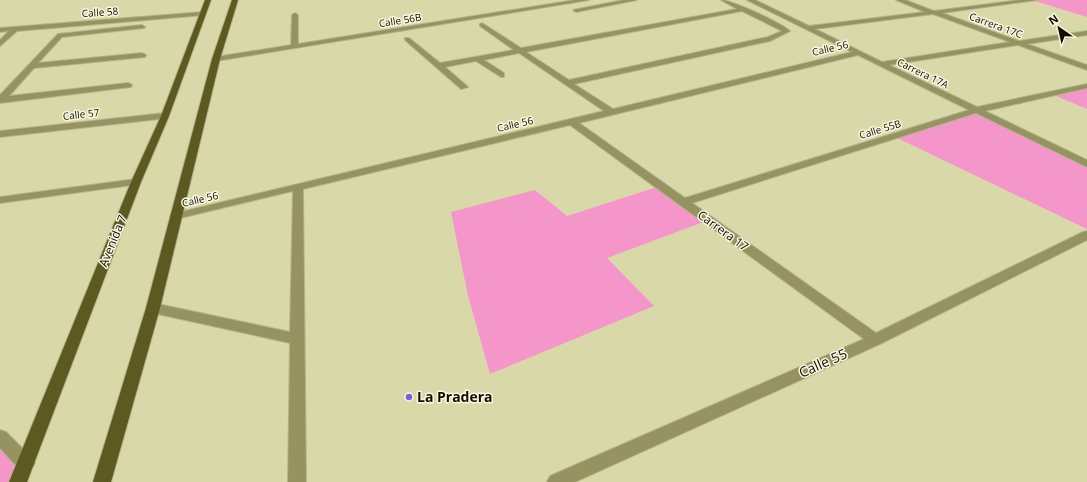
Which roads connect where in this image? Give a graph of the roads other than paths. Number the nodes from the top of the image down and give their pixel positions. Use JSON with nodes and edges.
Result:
{"nodes":[{"id":1,"x":208,"y":0,"type":"edge"},
{"id":2,"x":235,"y":0,"type":"edge"},
{"id":3,"x":586,"y":0,"type":"edge"},
{"id":4,"x":634,"y":0,"type":"edge"},
{"id":5,"x":724,"y":0,"type":"edge"},
{"id":6,"x":751,"y":0,"type":"edge"},
{"id":7,"x":899,"y":0,"type":"edge"},
{"id":8,"x":1034,"y":0,"type":"edge"},
{"id":9,"x":744,"y":9,"type":"junction"},
{"id":10,"x":566,"y":11,"type":"dead end"},
{"id":11,"x":934,"y":12,"type":"junction"},
{"id":12,"x":202,"y":14,"type":"junction"},
{"id":13,"x":295,"y":15,"type":"dead end"},
{"id":14,"x":489,"y":24,"type":"dead end"},
{"id":15,"x":160,"y":25,"type":"dead end"},
{"id":16,"x":808,"y":28,"type":"junction"},
{"id":17,"x":15,"y":29,"type":"junction"},
{"id":18,"x":0,"y":30,"type":"edge"},
{"id":19,"x":1087,"y":32,"type":"edge"},
{"id":20,"x":407,"y":39,"type":"dead end"},
{"id":21,"x":1018,"y":43,"type":"junction"},
{"id":22,"x":0,"y":44,"type":"edge"},
{"id":23,"x":294,"y":47,"type":"junction"},
{"id":24,"x":517,"y":51,"type":"junction"},
{"id":25,"x":859,"y":53,"type":"junction"},
{"id":26,"x":142,"y":55,"type":"dead end"},
{"id":27,"x":477,"y":58,"type":"junction"},
{"id":28,"x":216,"y":59,"type":"junction"},
{"id":29,"x":881,"y":64,"type":"junction"},
{"id":30,"x":31,"y":66,"type":"junction"},
{"id":31,"x":438,"y":66,"type":"junction"},
{"id":32,"x":1087,"y":68,"type":"edge"},
{"id":33,"x":501,"y":75,"type":"dead end"},
{"id":34,"x":566,"y":83,"type":"junction"},
{"id":35,"x":128,"y":85,"type":"dead end"},
{"id":36,"x":1087,"y":86,"type":"edge"},
{"id":37,"x":464,"y":87,"type":"dead end"},
{"id":38,"x":0,"y":99,"type":"edge"},
{"id":39,"x":977,"y":110,"type":"junction"},
{"id":40,"x":612,"y":112,"type":"junction"},
{"id":41,"x":165,"y":116,"type":"junction"},
{"id":42,"x":572,"y":122,"type":"junction"},
{"id":43,"x":0,"y":134,"type":"edge"},
{"id":44,"x":1087,"y":164,"type":"edge"},
{"id":45,"x":136,"y":182,"type":"junction"},
{"id":46,"x":298,"y":187,"type":"junction"},
{"id":47,"x":0,"y":200,"type":"edge"},
{"id":48,"x":683,"y":202,"type":"junction"},
{"id":49,"x":176,"y":216,"type":"junction"},
{"id":50,"x":1087,"y":235,"type":"edge"},
{"id":51,"x":153,"y":308,"type":"junction"},
{"id":52,"x":297,"y":339,"type":"junction"},
{"id":53,"x":875,"y":340,"type":"junction"},
{"id":54,"x":0,"y":437,"type":"edge"},
{"id":55,"x":26,"y":463,"type":"junction"},
{"id":56,"x":18,"y":482,"type":"edge"},
{"id":57,"x":102,"y":482,"type":"edge"},
{"id":58,"x":297,"y":482,"type":"edge"},
{"id":59,"x":556,"y":482,"type":"edge"}],
"edges":[{"from":1,"to":12,"type":"main road","name":"Avenida 7"},
{"from":2,"to":28,"type":"main road"},
{"from":3,"to":23,"type":"street","name":"Calle 56B"},
{"from":4,"to":10,"type":"street"},
{"from":5,"to":9,"type":"street"},
{"from":6,"to":16,"type":"street","name":"Carrera 17A"},
{"from":7,"to":11,"type":"street","name":"Carrera 17C"},
{"from":8,"to":11,"type":"street"},
{"from":9,"to":24,"type":"street"},
{"from":9,"to":34,"type":"street"},
{"from":11,"to":16,"type":"street"},
{"from":11,"to":21,"type":"street","name":"Carrera 17C"},
{"from":12,"to":17,"type":"street","name":"Calle 58"},
{"from":12,"to":41,"type":"main road","name":"Avenida 7"},
{"from":13,"to":23,"type":"street"},
{"from":14,"to":24,"type":"street"},
{"from":15,"to":30,"type":"street"},
{"from":16,"to":25,"type":"street","name":"Carrera 17A"},
{"from":17,"to":18,"type":"street","name":"Calle 58"},
{"from":17,"to":22,"type":"street"},
{"from":19,"to":21,"type":"street"},
{"from":20,"to":31,"type":"street"},
{"from":21,"to":29,"type":"street"},
{"from":21,"to":32,"type":"street","name":"Carrera 17C"},
{"from":23,"to":28,"type":"street","name":"Calle 56B"},
{"from":24,"to":27,"type":"street"},
{"from":24,"to":34,"type":"street"},
{"from":25,"to":29,"type":"street","name":"Carrera 17A"},
{"from":25,"to":40,"type":"street","name":"Calle 56"},
{"from":26,"to":30,"type":"street"},
{"from":27,"to":31,"type":"street"},
{"from":27,"to":33,"type":"street"},
{"from":28,"to":49,"type":"main road"},
{"from":29,"to":39,"type":"street","name":"Carrera 17A"},
{"from":30,"to":38,"type":"street"},
{"from":31,"to":37,"type":"street"},
{"from":34,"to":40,"type":"street"},
{"from":35,"to":38,"type":"street"},
{"from":36,"to":39,"type":"street","name":"Calle 55B"},
{"from":39,"to":44,"type":"street","name":"Carrera 17A"},
{"from":39,"to":48,"type":"street","name":"Calle 55B"},
{"from":40,"to":42,"type":"street","name":"Calle 56"},
{"from":41,"to":43,"type":"street","name":"Calle 57"},
{"from":41,"to":45,"type":"main road","name":"Avenida 7"},
{"from":42,"to":46,"type":"street","name":"Calle 56"},
{"from":42,"to":48,"type":"street","name":"Carrera 17"},
{"from":45,"to":47,"type":"street"},
{"from":45,"to":55,"type":"main road","name":"Avenida 7"},
{"from":46,"to":49,"type":"street","name":"Calle 56"},
{"from":46,"to":52,"type":"street"},
{"from":48,"to":53,"type":"street","name":"Carrera 17"},
{"from":49,"to":51,"type":"main road"},
{"from":50,"to":53,"type":"street","name":"Calle 55"},
{"from":51,"to":52,"type":"street"},
{"from":51,"to":57,"type":"main road"},
{"from":52,"to":58,"type":"street"},
{"from":53,"to":59,"type":"street","name":"Calle 55"},
{"from":54,"to":55,"type":"street"},
{"from":55,"to":56,"type":"main road","name":"Avenida 7"}]}
